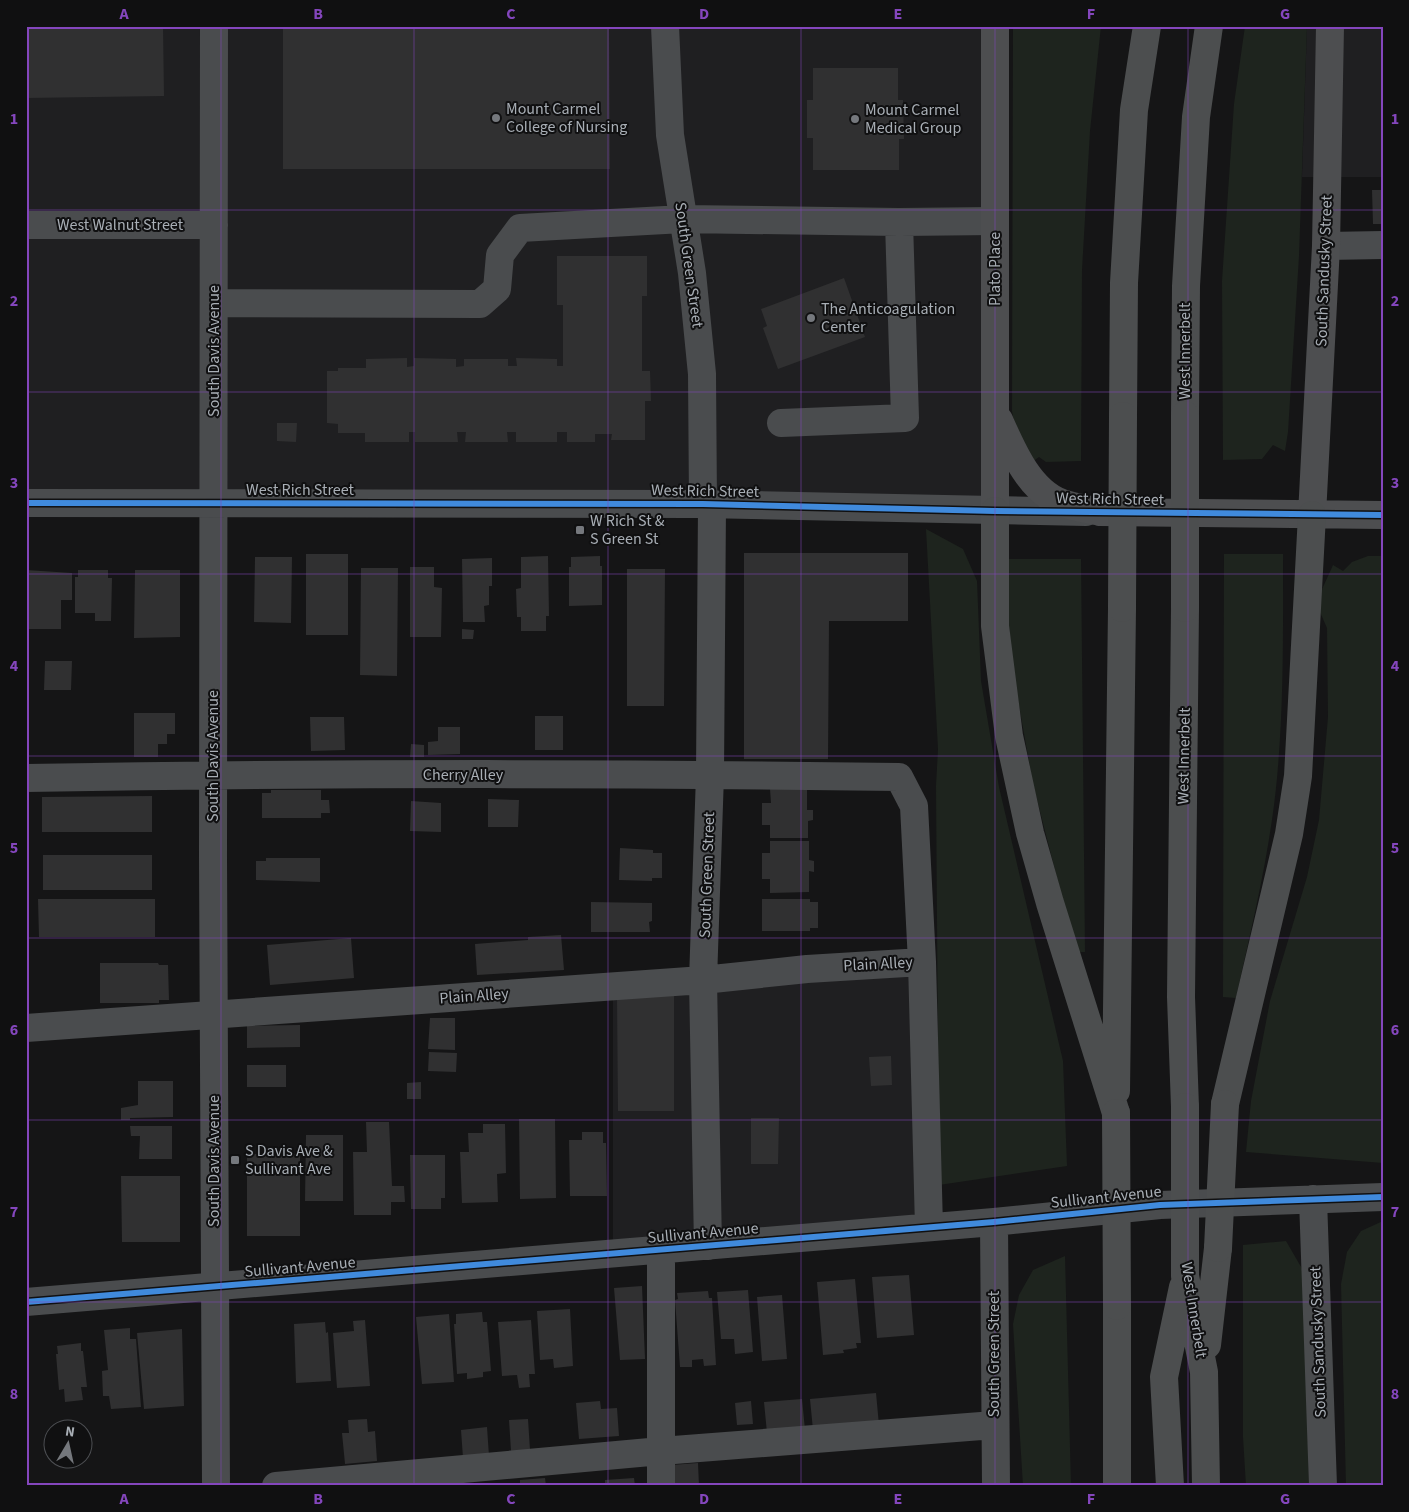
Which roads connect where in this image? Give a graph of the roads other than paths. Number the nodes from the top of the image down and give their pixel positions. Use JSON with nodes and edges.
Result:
{"nodes":[{"id":1,"x":214,"y":26,"type":"edge"},
{"id":2,"x":665,"y":26,"type":"edge"},
{"id":3,"x":996,"y":26,"type":"edge"},
{"id":4,"x":1330,"y":26,"type":"edge"},
{"id":5,"x":1146,"y":35,"type":"edge"},
{"id":6,"x":1208,"y":35,"type":"edge"},
{"id":7,"x":683,"y":219,"type":"junction"},
{"id":8,"x":995,"y":221,"type":"junction"},
{"id":9,"x":899,"y":222,"type":"junction"},
{"id":10,"x":26,"y":225,"type":"edge"},
{"id":11,"x":214,"y":225,"type":"junction"},
{"id":12,"x":1326,"y":246,"type":"junction"},
{"id":13,"x":1383,"y":246,"type":"edge"},
{"id":14,"x":214,"y":303,"type":"junction"},
{"id":15,"x":995,"y":412,"type":"junction"},
{"id":16,"x":781,"y":423,"type":"dead end"},
{"id":17,"x":26,"y":503,"type":"edge"},
{"id":18,"x":214,"y":503,"type":"junction"},
{"id":19,"x":708,"y":505,"type":"junction"},
{"id":20,"x":995,"y":512,"type":"junction"},
{"id":21,"x":1100,"y":512,"type":"junction"},
{"id":22,"x":1312,"y":515,"type":"junction"},
{"id":23,"x":1383,"y":515,"type":"edge"},
{"id":24,"x":213,"y":775,"type":"junction"},
{"id":25,"x":710,"y":775,"type":"junction"},
{"id":26,"x":26,"y":778,"type":"edge"},
{"id":27,"x":922,"y":962,"type":"junction"},
{"id":28,"x":703,"y":980,"type":"junction"},
{"id":29,"x":214,"y":1014,"type":"junction"},
{"id":30,"x":26,"y":1028,"type":"edge"},
{"id":31,"x":1116,"y":1113,"type":"junction"},
{"id":32,"x":1383,"y":1196,"type":"edge"},
{"id":33,"x":1313,"y":1199,"type":"junction"},
{"id":34,"x":994,"y":1222,"type":"junction"},
{"id":35,"x":929,"y":1227,"type":"junction"},
{"id":36,"x":708,"y":1246,"type":"junction"},
{"id":37,"x":660,"y":1250,"type":"junction"},
{"id":38,"x":1185,"y":1276,"type":"junction"},
{"id":39,"x":215,"y":1288,"type":"junction"},
{"id":40,"x":26,"y":1302,"type":"edge"},
{"id":41,"x":1204,"y":1372,"type":"junction"},
{"id":42,"x":994,"y":1425,"type":"junction"},
{"id":43,"x":661,"y":1451,"type":"junction"},
{"id":44,"x":216,"y":1486,"type":"edge"},
{"id":45,"x":276,"y":1486,"type":"edge"},
{"id":46,"x":661,"y":1486,"type":"edge"},
{"id":47,"x":996,"y":1486,"type":"edge"},
{"id":48,"x":1117,"y":1486,"type":"edge"},
{"id":49,"x":1170,"y":1486,"type":"edge"},
{"id":50,"x":1206,"y":1486,"type":"edge"},
{"id":51,"x":1323,"y":1486,"type":"edge"}],
"edges":[{"from":1,"to":11,"type":"street","name":"South Davis Avenue"},
{"from":2,"to":7,"type":"street","name":"South Green Street"},
{"from":3,"to":8,"type":"main road","name":"Plato Place"},
{"from":4,"to":12,"type":"main road","name":"South Sandusky Street"},
{"from":5,"to":31,"type":"highway","bridge":true},
{"from":6,"to":38,"type":"highway","name":"West Innerbelt","bridge":true},
{"from":7,"to":9,"type":"street"},
{"from":7,"to":14,"type":"street"},
{"from":7,"to":19,"type":"street","name":"South Green Street"},
{"from":8,"to":9,"type":"street"},
{"from":8,"to":15,"type":"main road","name":"Plato Place"},
{"from":9,"to":16,"type":"street"},
{"from":10,"to":11,"type":"street","name":"West Walnut Street"},
{"from":11,"to":14,"type":"street","name":"South Davis Avenue"},
{"from":12,"to":13,"type":"street"},
{"from":12,"to":22,"type":"main road","name":"South Sandusky Street"},
{"from":14,"to":18,"type":"street","name":"South Davis Avenue"},
{"from":15,"to":20,"type":"main road","name":"Plato Place"},
{"from":15,"to":21,"type":"main road"},
{"from":17,"to":18,"type":"street","name":"West Rich Street"},
{"from":18,"to":19,"type":"street","name":"West Rich Street"},
{"from":18,"to":24,"type":"street","name":"South Davis Avenue"},
{"from":19,"to":20,"type":"street","name":"West Rich Street"},
{"from":19,"to":25,"type":"street","name":"South Green Street"},
{"from":20,"to":21,"type":"street","name":"West Rich Street"},
{"from":20,"to":31,"type":"highway"},
{"from":21,"to":22,"type":"main road","name":"West Rich Street"},
{"from":22,"to":23,"type":"main road","name":"West Rich Street"},
{"from":22,"to":41,"type":"highway","bridge":true},
{"from":24,"to":25,"type":"street","name":"Cherry Alley"},
{"from":24,"to":26,"type":"street","name":"Cherry Alley"},
{"from":24,"to":29,"type":"street","name":"South Davis Avenue"},
{"from":25,"to":27,"type":"street","name":"Cherry Alley"},
{"from":25,"to":28,"type":"street","name":"South Green Street"},
{"from":27,"to":28,"type":"street","name":"Plain Alley"},
{"from":27,"to":35,"type":"street"},
{"from":28,"to":29,"type":"street","name":"Plain Alley"},
{"from":28,"to":36,"type":"street","name":"South Green Street"},
{"from":29,"to":30,"type":"street","name":"Plain Alley"},
{"from":29,"to":39,"type":"street","name":"South Davis Avenue"},
{"from":31,"to":48,"type":"highway","bridge":true},
{"from":32,"to":33,"type":"street","name":"Sullivant Avenue"},
{"from":33,"to":34,"type":"street","name":"Sullivant Avenue"},
{"from":33,"to":51,"type":"street","name":"South Sandusky Street"},
{"from":34,"to":35,"type":"street","name":"Sullivant Avenue"},
{"from":34,"to":42,"type":"street","name":"South Green Street"},
{"from":35,"to":36,"type":"street","name":"Sullivant Avenue"},
{"from":36,"to":37,"type":"street","name":"Sullivant Avenue"},
{"from":37,"to":39,"type":"street","name":"Sullivant Avenue"},
{"from":37,"to":43,"type":"street"},
{"from":38,"to":41,"type":"highway","name":"West Innerbelt"},
{"from":38,"to":49,"type":"highway"},
{"from":39,"to":40,"type":"street","name":"Sullivant Avenue"},
{"from":39,"to":44,"type":"street","name":"South Davis Avenue"},
{"from":41,"to":50,"type":"highway","name":"West Innerbelt"},
{"from":42,"to":43,"type":"street"},
{"from":42,"to":47,"type":"street","name":"South Green Street"},
{"from":43,"to":45,"type":"street"},
{"from":43,"to":46,"type":"street"}]}
